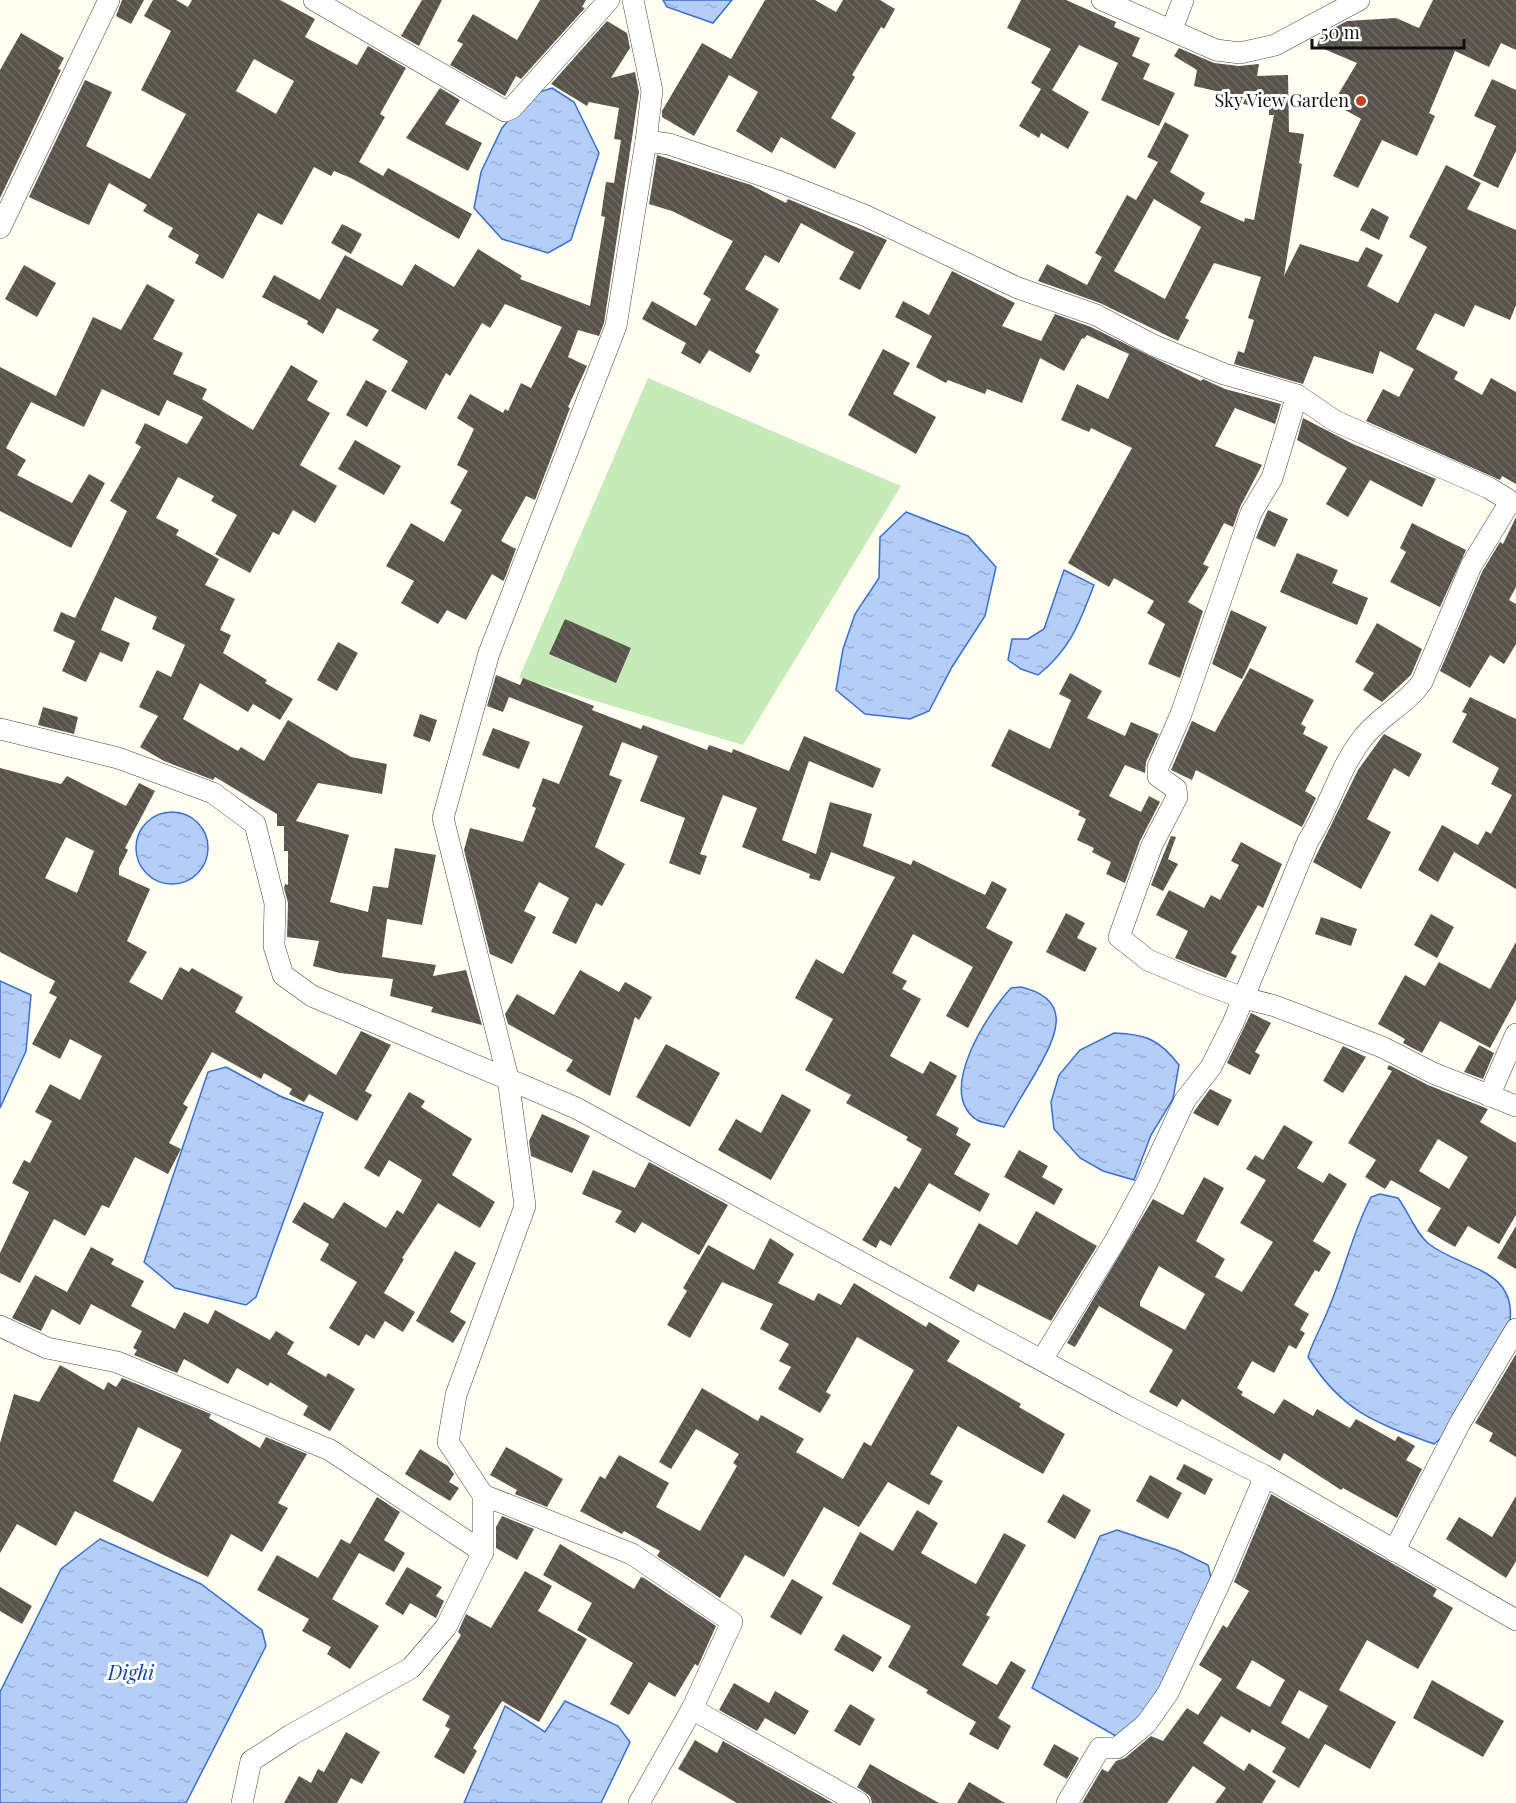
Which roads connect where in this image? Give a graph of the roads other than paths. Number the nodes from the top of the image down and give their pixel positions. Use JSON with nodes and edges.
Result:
{"nodes":[{"id":1,"x":109,"y":0,"type":"edge"},
{"id":2,"x":314,"y":0,"type":"edge"},
{"id":3,"x":609,"y":0,"type":"edge"},
{"id":4,"x":633,"y":0,"type":"edge"},
{"id":5,"x":1102,"y":0,"type":"edge"},
{"id":6,"x":1183,"y":0,"type":"edge"},
{"id":7,"x":1359,"y":0,"type":"edge"},
{"id":8,"x":1172,"y":29,"type":"junction"},
{"id":9,"x":646,"y":141,"type":"junction"},
{"id":10,"x":0,"y":228,"type":"edge"},
{"id":11,"x":1297,"y":395,"type":"junction"},
{"id":12,"x":1511,"y":508,"type":"edge"},
{"id":13,"x":0,"y":729,"type":"edge"},
{"id":14,"x":1244,"y":998,"type":"junction"},
{"id":15,"x":1516,"y":1034,"type":"edge"},
{"id":16,"x":508,"y":1078,"type":"junction"},
{"id":17,"x":1488,"y":1096,"type":"junction"},
{"id":18,"x":1516,"y":1106,"type":"edge"},
{"id":19,"x":0,"y":1326,"type":"edge"},
{"id":20,"x":1516,"y":1329,"type":"edge"},
{"id":21,"x":1043,"y":1358,"type":"junction"},
{"id":22,"x":1265,"y":1476,"type":"junction"},
{"id":23,"x":483,"y":1495,"type":"junction"},
{"id":24,"x":1394,"y":1551,"type":"junction"},
{"id":25,"x":483,"y":1552,"type":"junction"},
{"id":26,"x":1516,"y":1620,"type":"edge"},
{"id":27,"x":692,"y":1709,"type":"junction"},
{"id":28,"x":242,"y":1803,"type":"edge"},
{"id":29,"x":639,"y":1803,"type":"edge"},
{"id":30,"x":859,"y":1803,"type":"edge"},
{"id":31,"x":1067,"y":1803,"type":"edge"}],
"edges":[{"from":1,"to":10,"type":"street"},
{"from":2,"to":3,"type":"street"},
{"from":4,"to":9,"type":"street"},
{"from":5,"to":8,"type":"street"},
{"from":6,"to":8,"type":"street"},
{"from":7,"to":8,"type":"street"},
{"from":9,"to":11,"type":"street"},
{"from":9,"to":16,"type":"street"},
{"from":11,"to":12,"type":"street"},
{"from":11,"to":14,"type":"street"},
{"from":12,"to":14,"type":"street"},
{"from":13,"to":16,"type":"street"},
{"from":14,"to":17,"type":"street"},
{"from":14,"to":21,"type":"street"},
{"from":15,"to":17,"type":"street"},
{"from":16,"to":21,"type":"street"},
{"from":16,"to":23,"type":"street"},
{"from":17,"to":18,"type":"street"},
{"from":19,"to":25,"type":"street"},
{"from":20,"to":24,"type":"street"},
{"from":21,"to":22,"type":"street"},
{"from":22,"to":24,"type":"street"},
{"from":22,"to":31,"type":"street"},
{"from":23,"to":25,"type":"street"},
{"from":23,"to":27,"type":"street"},
{"from":24,"to":26,"type":"street"},
{"from":25,"to":28,"type":"street"},
{"from":27,"to":29,"type":"street"},
{"from":27,"to":30,"type":"street"}]}
